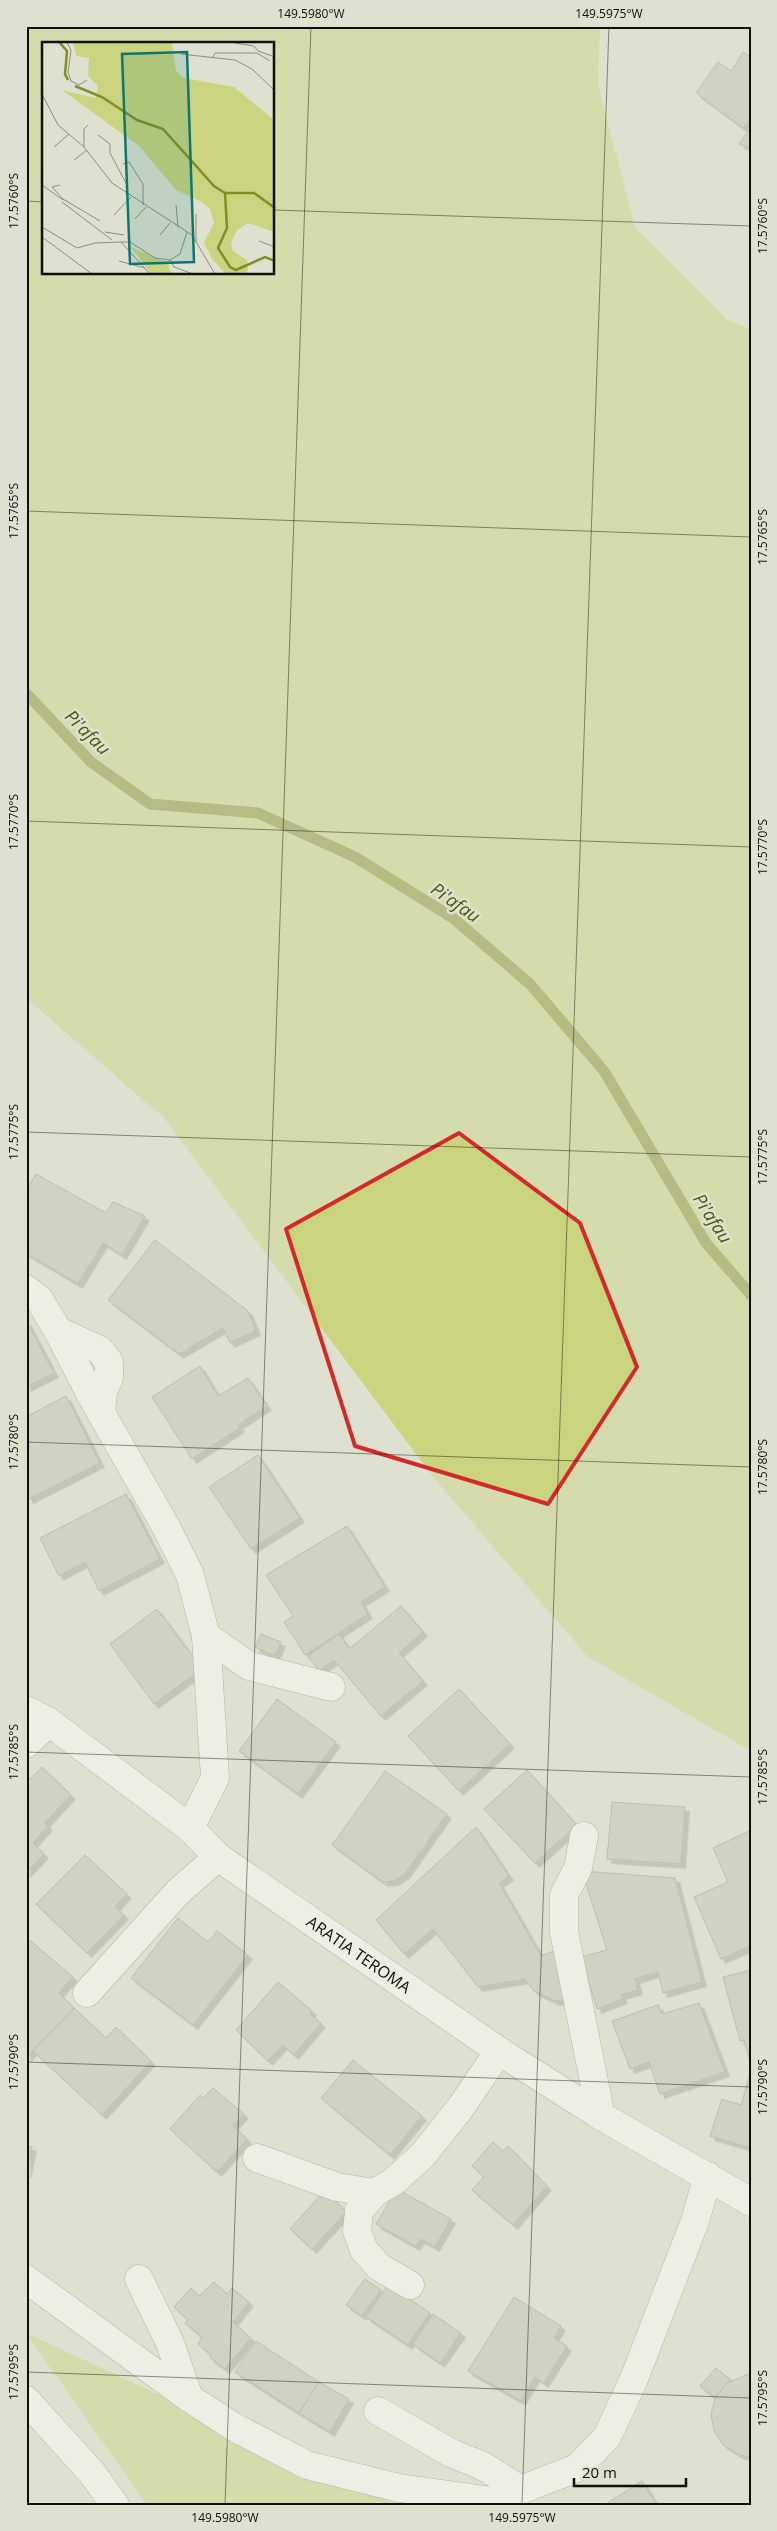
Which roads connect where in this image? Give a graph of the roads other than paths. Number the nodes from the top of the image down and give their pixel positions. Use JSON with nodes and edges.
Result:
{"nodes":[{"id":1,"x":26,"y":1289,"type":"edge"},
{"id":2,"x":206,"y":1636,"type":"junction"},
{"id":3,"x":331,"y":1687,"type":"dead end"},
{"id":4,"x":38,"y":1716,"type":"edge"},
{"id":5,"x":26,"y":1744,"type":"edge"},
{"id":6,"x":190,"y":1828,"type":"junction"},
{"id":7,"x":584,"y":1836,"type":"dead end"},
{"id":8,"x":218,"y":1857,"type":"junction"},
{"id":9,"x":87,"y":1993,"type":"dead end"},
{"id":10,"x":499,"y":2051,"type":"junction"},
{"id":11,"x":601,"y":2116,"type":"junction"},
{"id":12,"x":257,"y":2158,"type":"dead end"},
{"id":13,"x":708,"y":2176,"type":"junction"},
{"id":14,"x":374,"y":2193,"type":"junction"},
{"id":15,"x":751,"y":2202,"type":"edge"},
{"id":16,"x":139,"y":2279,"type":"dead end"},
{"id":17,"x":26,"y":2280,"type":"edge"},
{"id":18,"x":410,"y":2284,"type":"dead end"},
{"id":19,"x":189,"y":2398,"type":"junction"},
{"id":20,"x":26,"y":2400,"type":"edge"},
{"id":21,"x":378,"y":2411,"type":"dead end"},
{"id":22,"x":520,"y":2490,"type":"junction"},
{"id":23,"x":492,"y":2503,"type":"edge"},
{"id":24,"x":115,"y":2505,"type":"edge"}],
"edges":[{"from":1,"to":2,"type":"street"},
{"from":2,"to":3,"type":"street"},
{"from":2,"to":6,"type":"street"},
{"from":4,"to":5,"type":"street"},
{"from":4,"to":6,"type":"street","name":"ARATIA TEROMA"},
{"from":6,"to":8,"type":"street","name":"ARATIA TEROMA"},
{"from":7,"to":11,"type":"street"},
{"from":8,"to":9,"type":"street"},
{"from":8,"to":10,"type":"street","name":"ARATIA TEROMA"},
{"from":10,"to":11,"type":"street","name":"ARATIA TEROMA"},
{"from":10,"to":14,"type":"street"},
{"from":11,"to":13,"type":"street","name":"ARATIA TEROMA"},
{"from":12,"to":14,"type":"street"},
{"from":13,"to":15,"type":"street","name":"ARATIA TEROMA"},
{"from":13,"to":22,"type":"street"},
{"from":14,"to":18,"type":"street"},
{"from":16,"to":19,"type":"street"},
{"from":17,"to":19,"type":"street"},
{"from":19,"to":23,"type":"street"},
{"from":20,"to":24,"type":"street"},
{"from":21,"to":22,"type":"street"},
{"from":22,"to":23,"type":"street"}]}
